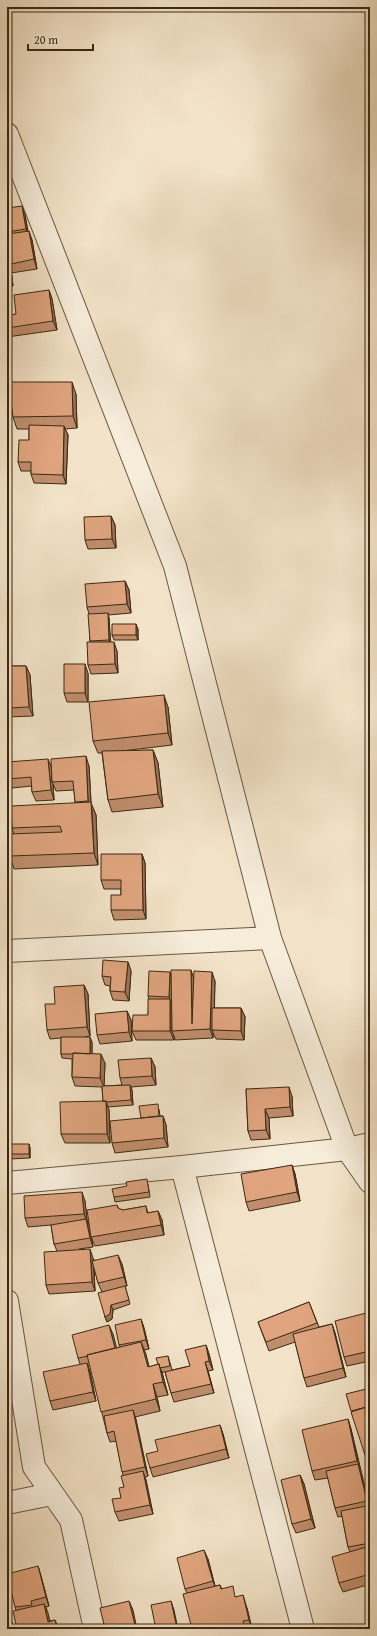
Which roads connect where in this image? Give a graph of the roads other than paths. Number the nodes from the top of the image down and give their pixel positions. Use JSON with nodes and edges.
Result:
{"nodes":[{"id":1,"x":7,"y":134,"type":"edge"},
{"id":2,"x":270,"y":938,"type":"junction"},
{"id":3,"x":7,"y":951,"type":"edge"},
{"id":4,"x":370,"y":1144,"type":"edge"},
{"id":5,"x":347,"y":1149,"type":"junction"},
{"id":6,"x":182,"y":1167,"type":"junction"},
{"id":7,"x":370,"y":1182,"type":"edge"},
{"id":8,"x":7,"y":1183,"type":"edge"},
{"id":9,"x":7,"y":1301,"type":"edge"},
{"id":10,"x":52,"y":1494,"type":"junction"},
{"id":11,"x":7,"y":1503,"type":"edge"},
{"id":12,"x":95,"y":1629,"type":"edge"},
{"id":13,"x":303,"y":1629,"type":"edge"}],
"edges":[{"from":1,"to":2,"type":"street"},
{"from":2,"to":3,"type":"street"},
{"from":2,"to":5,"type":"street"},
{"from":4,"to":5,"type":"street"},
{"from":5,"to":6,"type":"street"},
{"from":5,"to":7,"type":"street"},
{"from":6,"to":8,"type":"street"},
{"from":6,"to":13,"type":"street"},
{"from":9,"to":10,"type":"street"},
{"from":10,"to":11,"type":"street"},
{"from":10,"to":12,"type":"street"}]}
